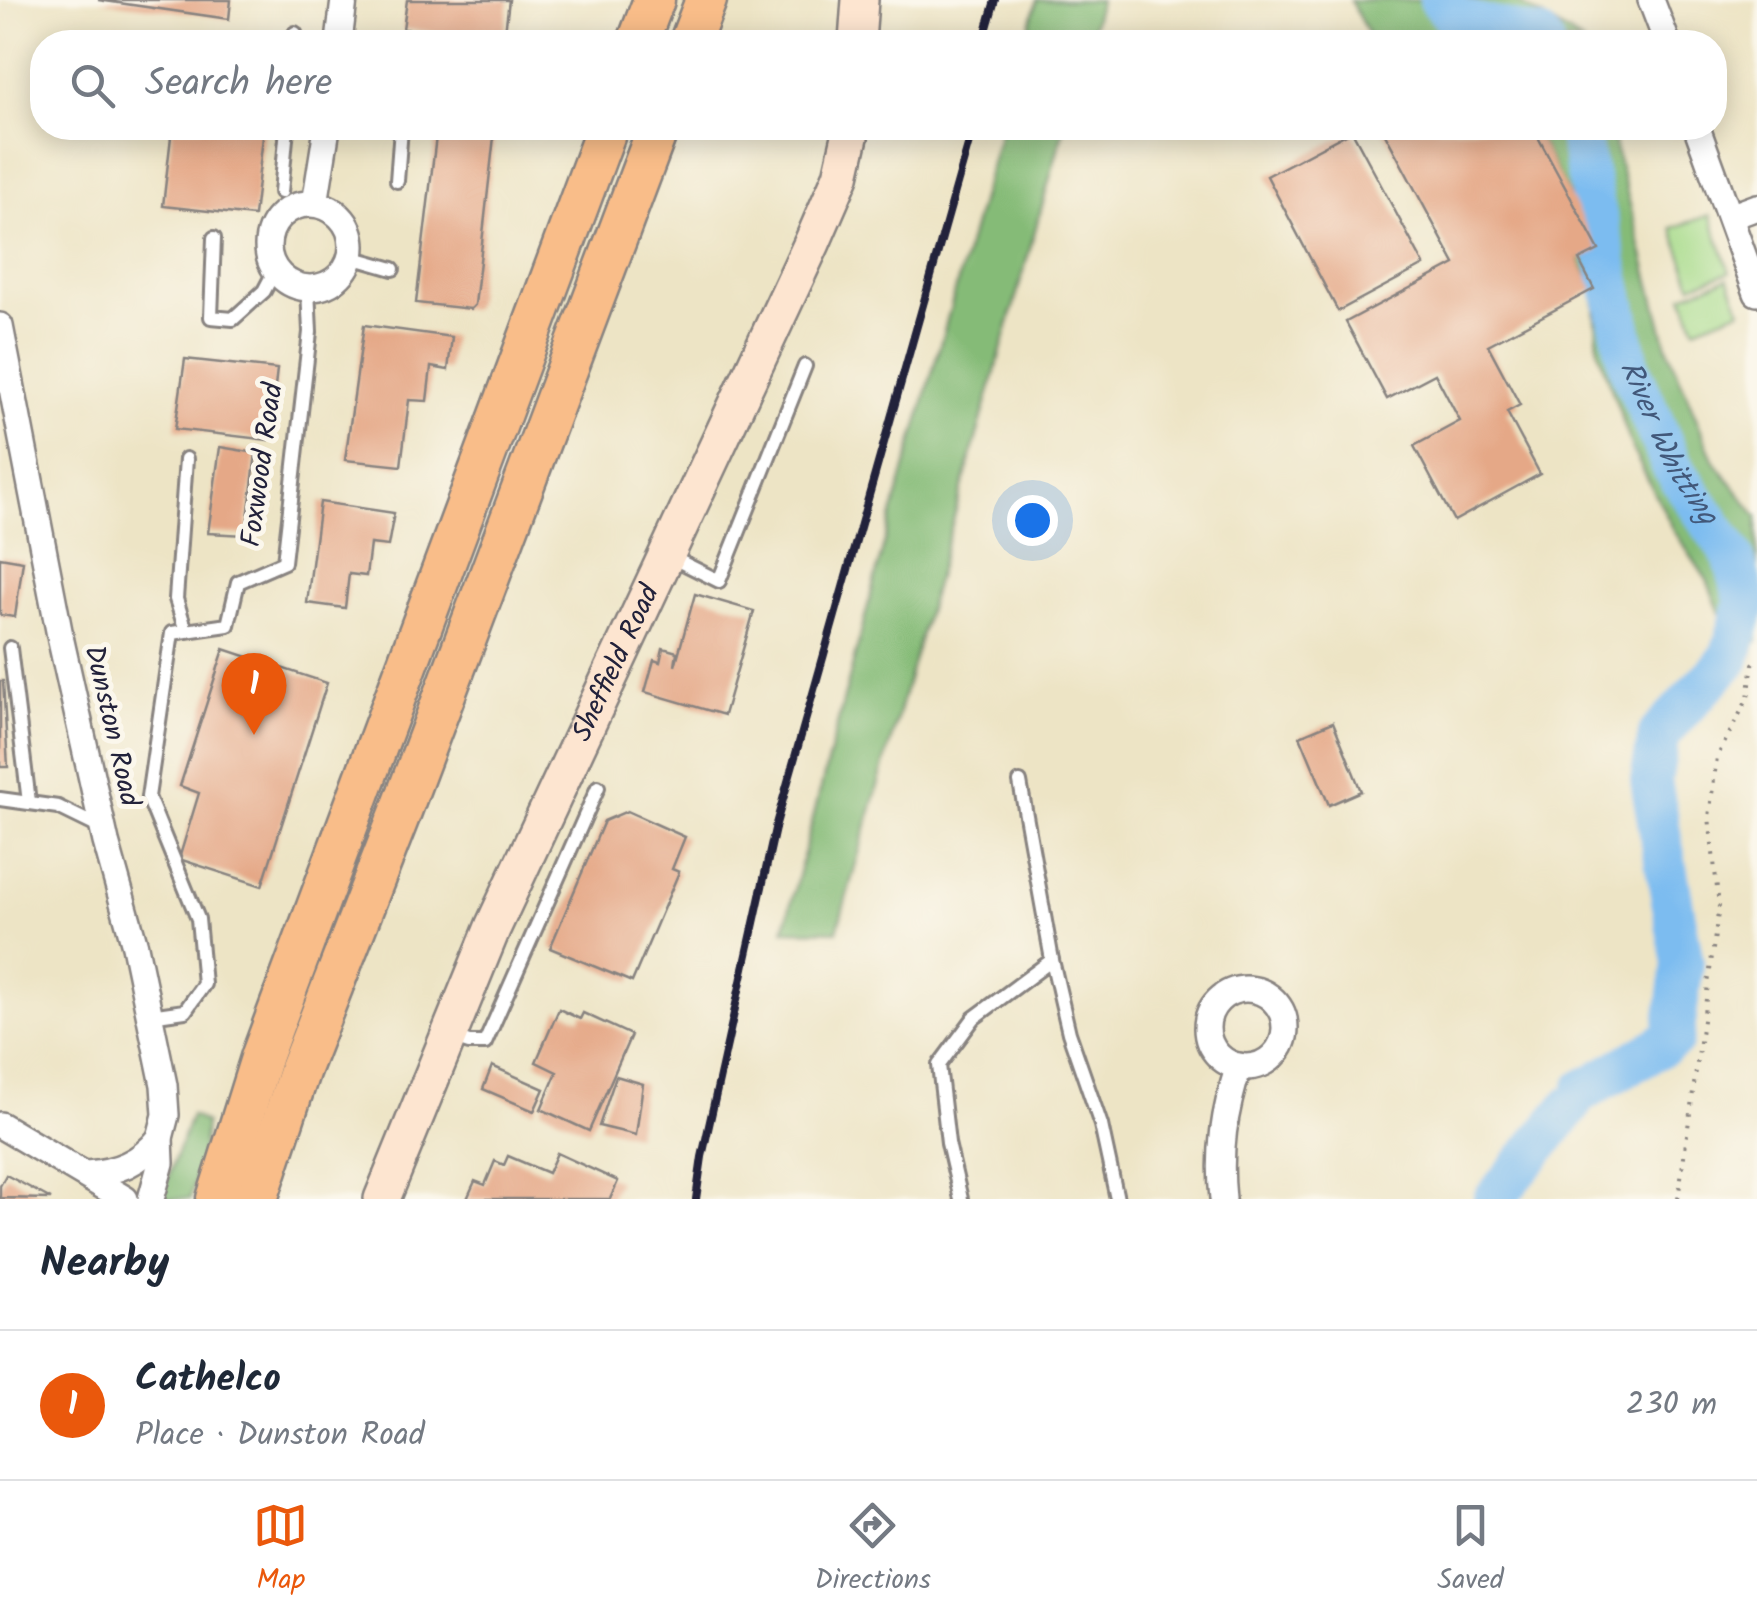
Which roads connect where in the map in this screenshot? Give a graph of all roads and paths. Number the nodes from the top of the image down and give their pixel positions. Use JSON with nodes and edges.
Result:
{"nodes":[{"id":1,"x":344,"y":0,"type":"edge"},
{"id":2,"x":654,"y":0,"type":"edge"},
{"id":3,"x":706,"y":0,"type":"edge"},
{"id":4,"x":860,"y":0,"type":"edge"},
{"id":5,"x":1651,"y":0,"type":"edge"},
{"id":6,"x":340,"y":30,"type":"edge"},
{"id":7,"x":643,"y":30,"type":"edge"},
{"id":8,"x":695,"y":30,"type":"edge"},
{"id":9,"x":858,"y":30,"type":"edge"},
{"id":10,"x":1662,"y":30,"type":"edge"},
{"id":11,"x":285,"y":140,"type":"edge"},
{"id":12,"x":325,"y":140,"type":"edge"},
{"id":13,"x":400,"y":140,"type":"edge"},
{"id":14,"x":603,"y":140,"type":"edge"},
{"id":15,"x":653,"y":140,"type":"edge"},
{"id":16,"x":849,"y":140,"type":"edge"},
{"id":17,"x":1702,"y":140,"type":"edge"},
{"id":18,"x":398,"y":181,"type":"dead end"},
{"id":19,"x":280,"y":192,"type":"dead end"},
{"id":20,"x":315,"y":204,"type":"junction"},
{"id":21,"x":1757,"y":207,"type":"edge"},
{"id":22,"x":1730,"y":216,"type":"junction"},
{"id":23,"x":214,"y":238,"type":"dead end"},
{"id":24,"x":351,"y":256,"type":"junction"},
{"id":25,"x":275,"y":270,"type":"junction"},
{"id":26,"x":392,"y":270,"type":"dead end"},
{"id":27,"x":308,"y":288,"type":"junction"},
{"id":28,"x":1757,"y":293,"type":"edge"},
{"id":29,"x":0,"y":326,"type":"edge"},
{"id":30,"x":805,"y":366,"type":"dead end"},
{"id":31,"x":186,"y":459,"type":"dead end"},
{"id":32,"x":667,"y":555,"type":"junction"},
{"id":33,"x":179,"y":632,"type":"junction"},
{"id":34,"x":10,"y":648,"type":"dead end"},
{"id":35,"x":1757,"y":660,"type":"edge"},
{"id":36,"x":1020,"y":782,"type":"dead end"},
{"id":37,"x":598,"y":786,"type":"dead end"},
{"id":38,"x":0,"y":800,"type":"edge"},
{"id":39,"x":29,"y":802,"type":"junction"},
{"id":40,"x":104,"y":829,"type":"junction"},
{"id":41,"x":1052,"y":960,"type":"junction"},
{"id":42,"x":150,"y":1016,"type":"junction"},
{"id":43,"x":449,"y":1036,"type":"junction"},
{"id":44,"x":1239,"y":1066,"type":"dead end"},
{"id":45,"x":0,"y":1125,"type":"edge"},
{"id":46,"x":160,"y":1138,"type":"junction"},
{"id":47,"x":86,"y":1174,"type":"junction"},
{"id":48,"x":125,"y":1199,"type":"edge"},
{"id":49,"x":151,"y":1199,"type":"edge"},
{"id":50,"x":217,"y":1199,"type":"edge"},
{"id":51,"x":258,"y":1199,"type":"edge"},
{"id":52,"x":382,"y":1199,"type":"edge"},
{"id":53,"x":962,"y":1199,"type":"edge"},
{"id":54,"x":1117,"y":1199,"type":"edge"},
{"id":55,"x":1223,"y":1199,"type":"edge"},
{"id":56,"x":1678,"y":1199,"type":"edge"}],
"edges":[{"from":1,"to":6,"type":"street"},
{"from":2,"to":7,"type":"highway"},
{"from":3,"to":8,"type":"highway"},
{"from":4,"to":9,"type":"main road"},
{"from":5,"to":10,"type":"street"},
{"from":11,"to":19,"type":"lane"},
{"from":12,"to":20,"type":"street"},
{"from":13,"to":18,"type":"lane"},
{"from":14,"to":50,"type":"highway"},
{"from":15,"to":51,"type":"highway"},
{"from":16,"to":32,"type":"main road","name":"Sheffield Road"},
{"from":17,"to":22,"type":"street"},
{"from":20,"to":24,"type":"street"},
{"from":20,"to":25,"type":"street"},
{"from":21,"to":22,"type":"street"},
{"from":22,"to":28,"type":"street"},
{"from":23,"to":25,"type":"lane"},
{"from":24,"to":26,"type":"lane"},
{"from":24,"to":27,"type":"street"},
{"from":25,"to":27,"type":"street"},
{"from":27,"to":33,"type":"lane","name":"Foxwood Road"},
{"from":29,"to":40,"type":"street","name":"Dunston Road"},
{"from":30,"to":32,"type":"lane"},
{"from":31,"to":33,"type":"lane"},
{"from":32,"to":43,"type":"main road","name":"Sheffield Road"},
{"from":33,"to":42,"type":"lane"},
{"from":34,"to":39,"type":"lane"},
{"from":35,"to":56,"type":"path"},
{"from":36,"to":41,"type":"lane"},
{"from":37,"to":43,"type":"lane"},
{"from":38,"to":39,"type":"lane"},
{"from":39,"to":40,"type":"lane"},
{"from":40,"to":42,"type":"street","name":"Dunston Road"},
{"from":41,"to":53,"type":"lane"},
{"from":41,"to":54,"type":"lane"},
{"from":42,"to":46,"type":"street","name":"Dunston Road"},
{"from":43,"to":52,"type":"main road","name":"Sheffield Road"},
{"from":44,"to":55,"type":"street"},
{"from":45,"to":47,"type":"street"},
{"from":46,"to":47,"type":"street"},
{"from":46,"to":49,"type":"street","name":"Dunston Road"},
{"from":47,"to":48,"type":"street"}]}
